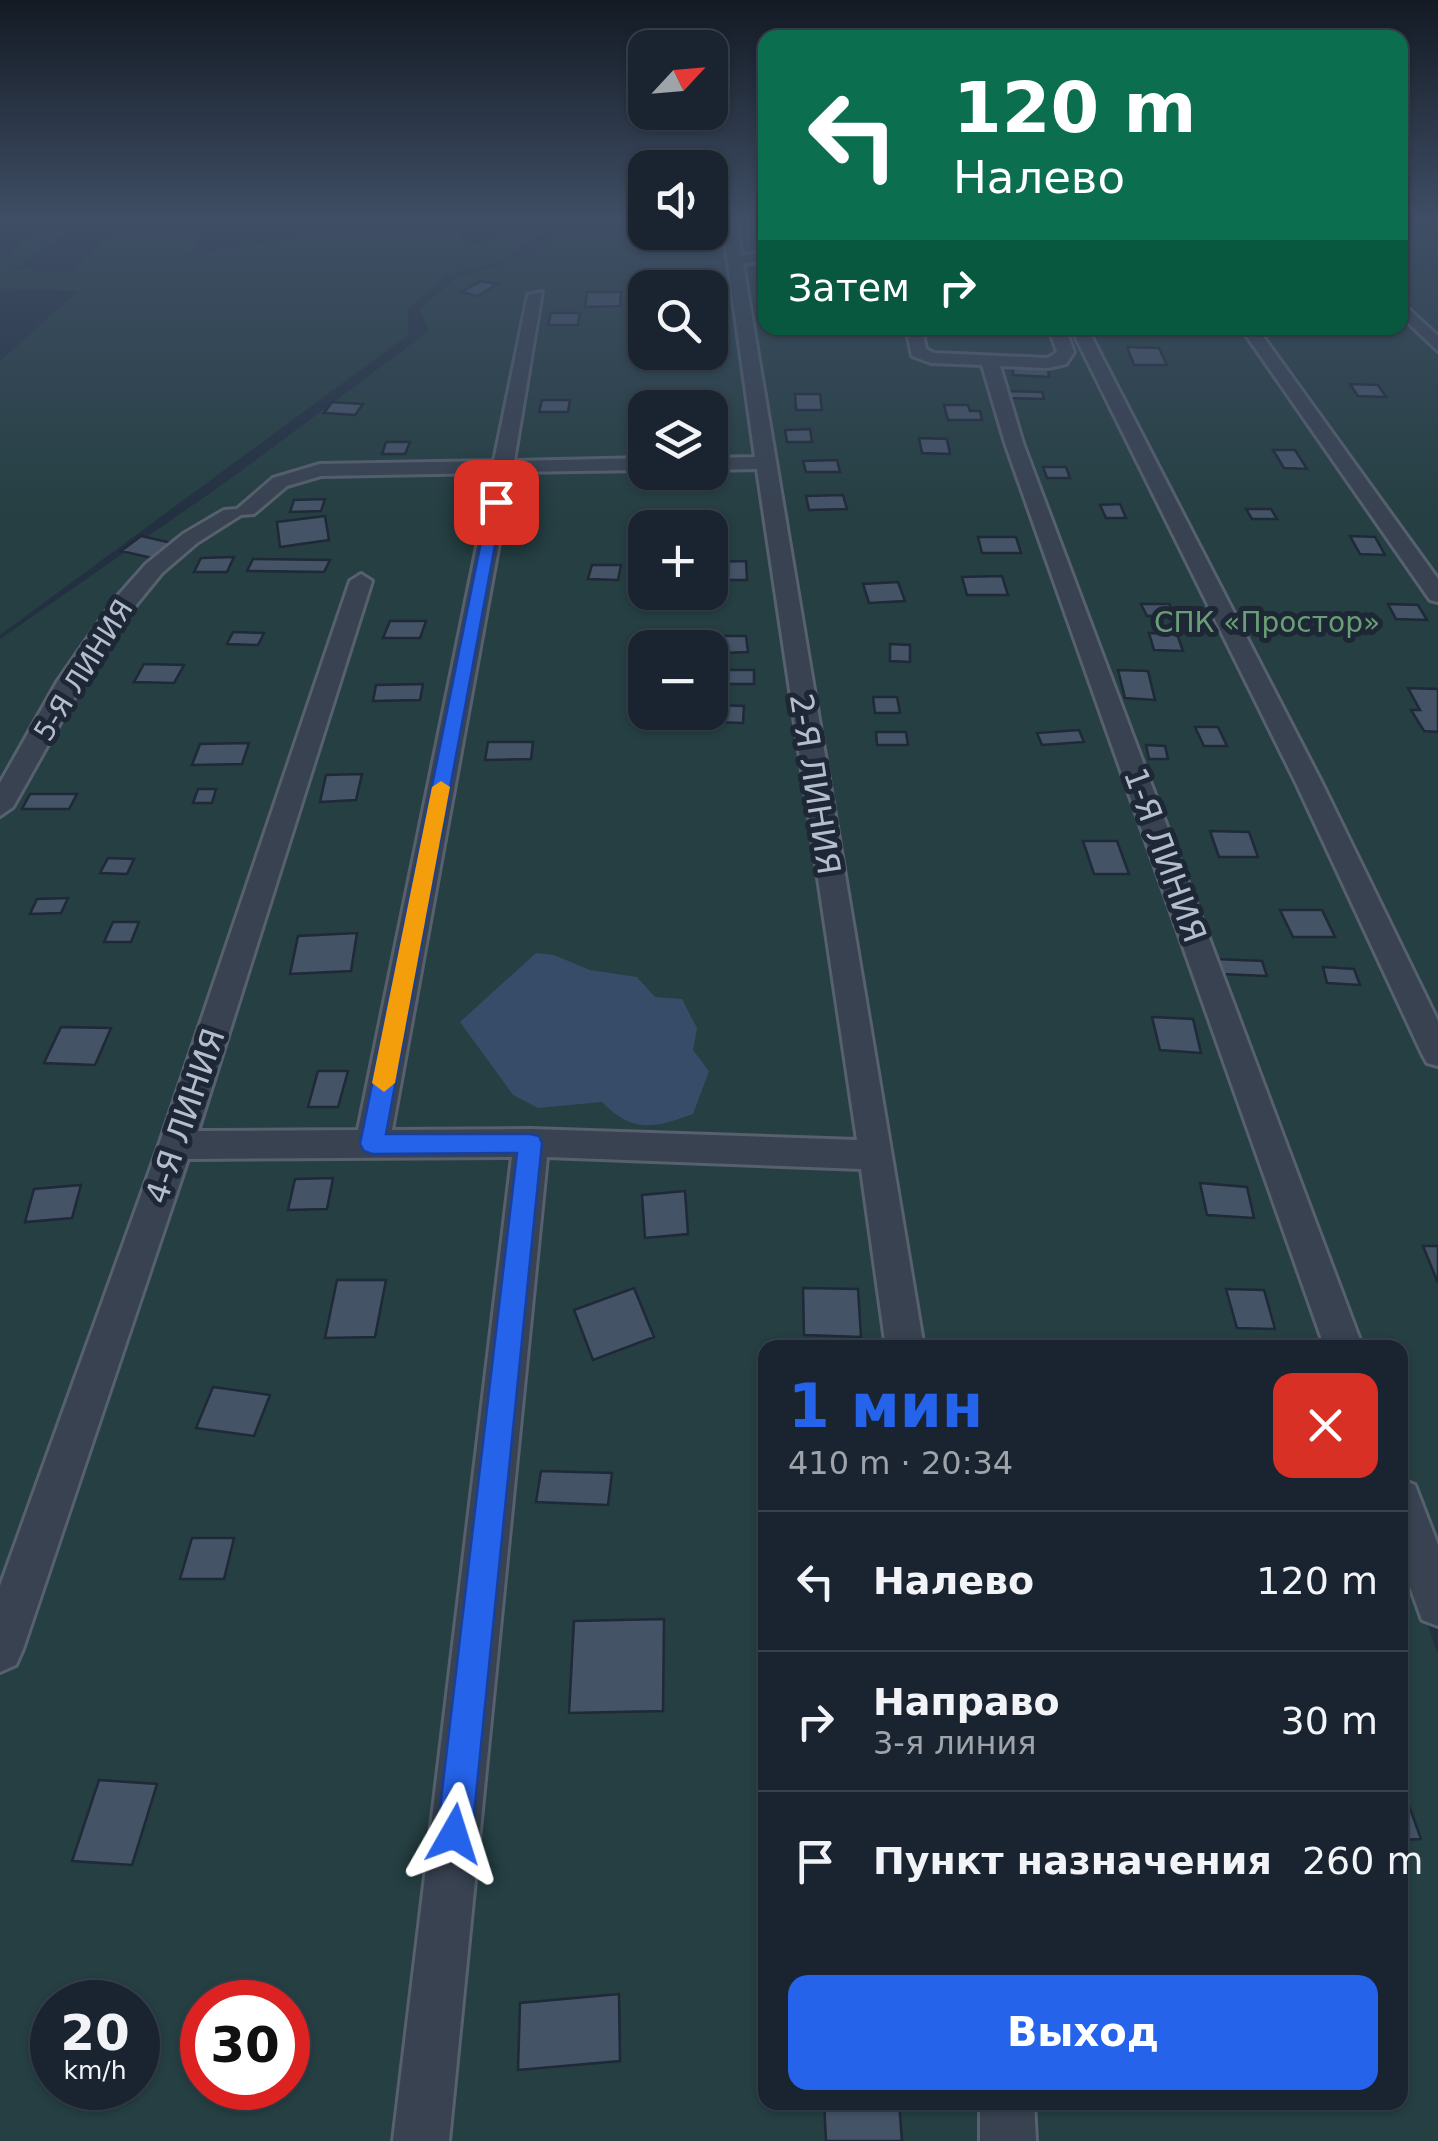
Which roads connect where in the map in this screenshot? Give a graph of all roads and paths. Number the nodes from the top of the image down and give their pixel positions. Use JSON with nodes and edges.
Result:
{"nodes":[{"id":1,"x":531,"y":321,"type":"edge"},
{"id":2,"x":743,"y":321,"type":"edge"},
{"id":3,"x":1414,"y":321,"type":"edge"},
{"id":4,"x":915,"y":335,"type":"edge"},
{"id":5,"x":1060,"y":335,"type":"edge"},
{"id":6,"x":1083,"y":335,"type":"edge"},
{"id":7,"x":1254,"y":335,"type":"edge"},
{"id":8,"x":1438,"y":346,"type":"edge"},
{"id":9,"x":990,"y":362,"type":"junction"},
{"id":10,"x":628,"y":464,"type":"edge"},
{"id":11,"x":728,"y":464,"type":"edge"},
{"id":12,"x":763,"y":464,"type":"junction"},
{"id":13,"x":504,"y":465,"type":"junction"},
{"id":14,"x":361,"y":581,"type":"dead end"},
{"id":15,"x":1438,"y":595,"type":"edge"},
{"id":16,"x":0,"y":808,"type":"edge"},
{"id":17,"x":1438,"y":1054,"type":"edge"},
{"id":18,"x":530,"y":1143,"type":"junction"},
{"id":19,"x":372,"y":1144,"type":"junction"},
{"id":20,"x":176,"y":1145,"type":"junction"},
{"id":21,"x":877,"y":1155,"type":"junction"},
{"id":22,"x":903,"y":1340,"type":"edge"},
{"id":23,"x":1341,"y":1340,"type":"edge"},
{"id":24,"x":1408,"y":1522,"type":"edge"},
{"id":25,"x":1438,"y":1604,"type":"edge"},
{"id":26,"x":0,"y":1649,"type":"edge"},
{"id":27,"x":1008,"y":2110,"type":"edge"},
{"id":28,"x":421,"y":2141,"type":"edge"},
{"id":29,"x":1008,"y":2141,"type":"edge"}],
"edges":[{"from":1,"to":13,"type":"street"},
{"from":2,"to":12,"type":"street","name":"2-Я ЛИНИЯ"},
{"from":3,"to":8,"type":"street"},
{"from":4,"to":9,"type":"street"},
{"from":5,"to":9,"type":"street"},
{"from":6,"to":17,"type":"street"},
{"from":7,"to":15,"type":"street"},
{"from":9,"to":23,"type":"street","name":"1-Я ЛИНИЯ"},
{"from":10,"to":13,"type":"street","name":"5-Я ЛИНИЯ"},
{"from":11,"to":12,"type":"street"},
{"from":12,"to":21,"type":"street","name":"2-Я ЛИНИЯ"},
{"from":13,"to":16,"type":"street","name":"5-Я ЛИНИЯ"},
{"from":13,"to":19,"type":"street"},
{"from":14,"to":20,"type":"street","name":"4-Я ЛИНИЯ"},
{"from":18,"to":19,"type":"street"},
{"from":18,"to":21,"type":"street"},
{"from":18,"to":28,"type":"street"},
{"from":19,"to":20,"type":"street"},
{"from":20,"to":26,"type":"street","name":"4-Я ЛИНИЯ"},
{"from":21,"to":22,"type":"street","name":"2-Я ЛИНИЯ"},
{"from":24,"to":25,"type":"street"},
{"from":27,"to":29,"type":"street"}]}
